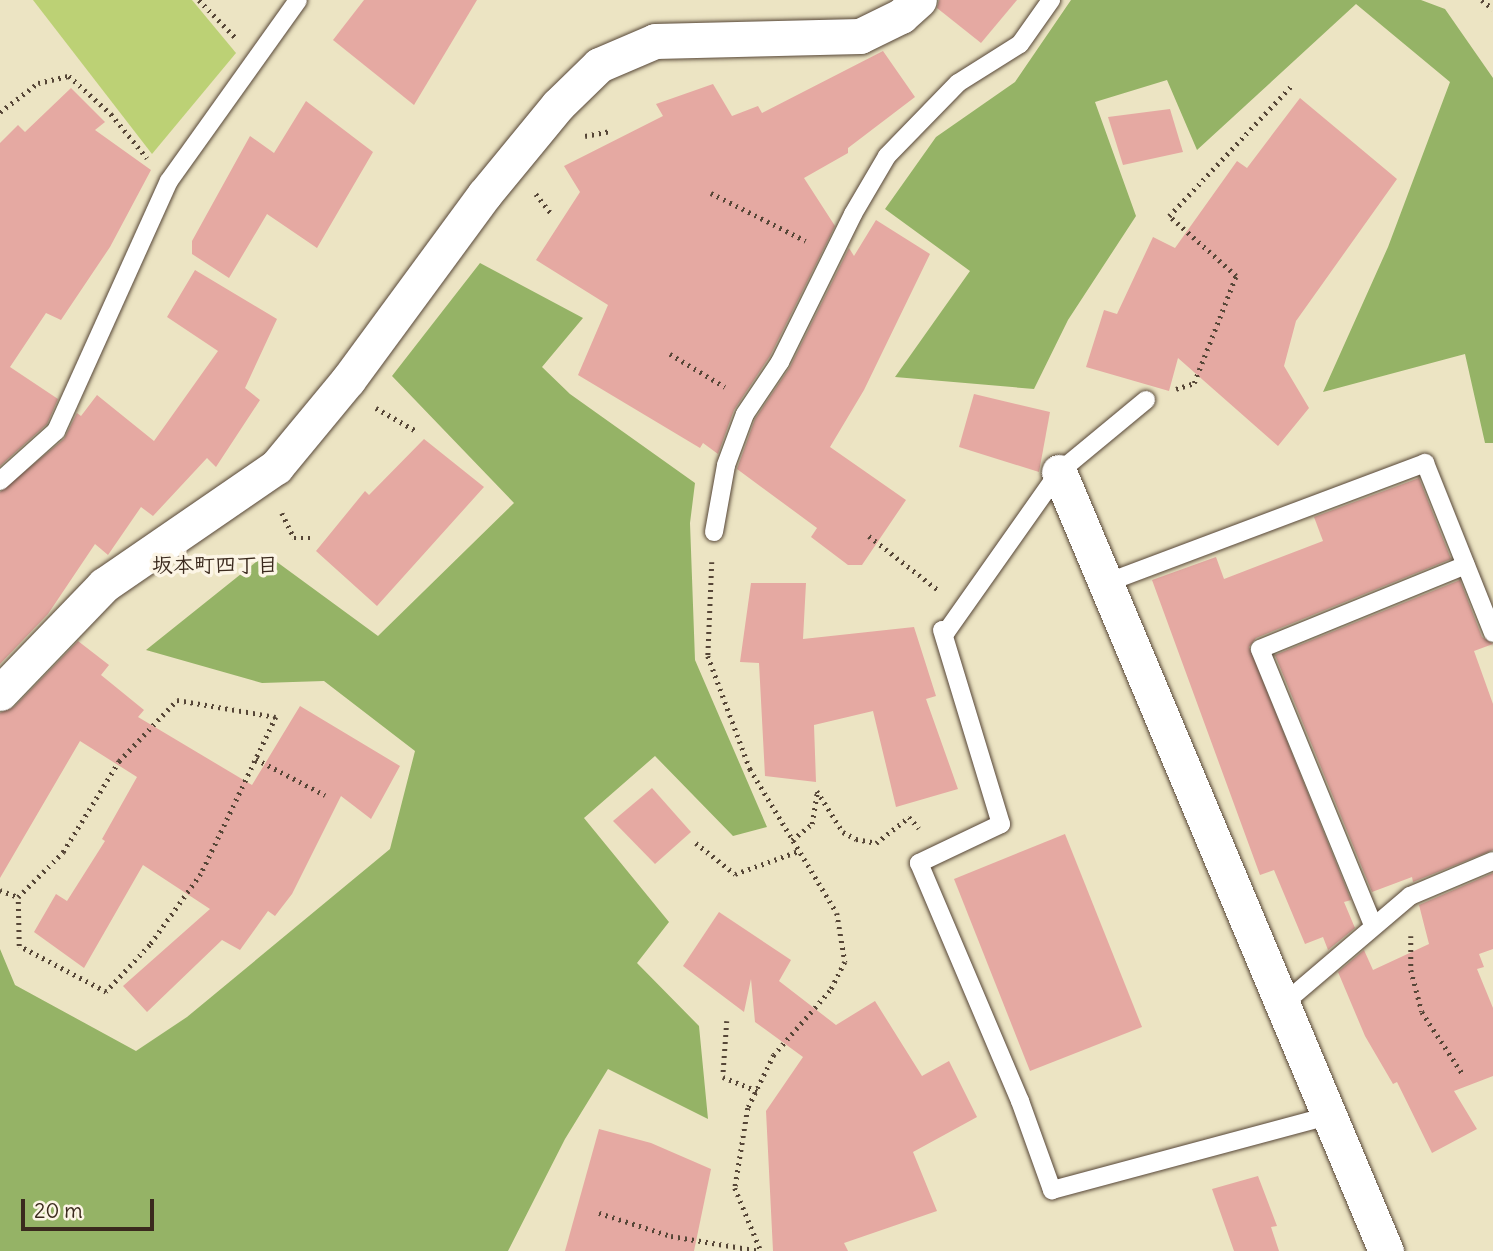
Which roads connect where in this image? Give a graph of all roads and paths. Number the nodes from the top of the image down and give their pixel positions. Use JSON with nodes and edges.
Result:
{"nodes":[{"id":1,"x":199,"y":0,"type":"edge"},
{"id":2,"x":298,"y":0,"type":"edge"},
{"id":3,"x":919,"y":0,"type":"edge"},
{"id":4,"x":1051,"y":0,"type":"edge"},
{"id":5,"x":1482,"y":0,"type":"edge"},
{"id":6,"x":1493,"y":9,"type":"edge"},
{"id":7,"x":256,"y":58,"type":"junction"},
{"id":8,"x":1292,"y":85,"type":"dead end"},
{"id":9,"x":0,"y":112,"type":"edge"},
{"id":10,"x":152,"y":163,"type":"dead end"},
{"id":11,"x":711,"y":193,"type":"dead end"},
{"id":12,"x":832,"y":254,"type":"junction"},
{"id":13,"x":670,"y":354,"type":"dead end"},
{"id":14,"x":1146,"y":400,"type":"joint"},
{"id":15,"x":752,"y":404,"type":"junction"},
{"id":16,"x":1059,"y":472,"type":"junction"},
{"id":17,"x":0,"y":481,"type":"edge"},
{"id":18,"x":713,"y":532,"type":"joint"},
{"id":19,"x":869,"y":536,"type":"dead end"},
{"id":20,"x":1466,"y":565,"type":"junction"},
{"id":21,"x":1106,"y":583,"type":"junction"},
{"id":22,"x":946,"y":632,"type":"junction"},
{"id":23,"x":1493,"y":633,"type":"edge"},
{"id":24,"x":0,"y":694,"type":"edge"},
{"id":25,"x":256,"y":759,"type":"junction"},
{"id":26,"x":325,"y":795,"type":"dead end"},
{"id":27,"x":792,"y":839,"type":"junction"},
{"id":28,"x":696,"y":843,"type":"dead end"},
{"id":29,"x":799,"y":851,"type":"junction"},
{"id":30,"x":934,"y":856,"type":"junction"},
{"id":31,"x":1493,"y":861,"type":"edge"},
{"id":32,"x":0,"y":890,"type":"edge"},
{"id":33,"x":19,"y":897,"type":"junction"},
{"id":34,"x":1373,"y":925,"type":"junction"},
{"id":35,"x":1282,"y":1005,"type":"junction"},
{"id":36,"x":727,"y":1021,"type":"dead end"},
{"id":37,"x":1462,"y":1073,"type":"dead end"},
{"id":38,"x":757,"y":1091,"type":"junction"},
{"id":39,"x":1328,"y":1116,"type":"junction"},
{"id":40,"x":599,"y":1213,"type":"dead end"},
{"id":41,"x":761,"y":1251,"type":"edge"},
{"id":42,"x":1386,"y":1251,"type":"edge"}],
"edges":[{"from":1,"to":7,"type":"path"},
{"from":2,"to":7,"type":"lane"},
{"from":3,"to":24,"type":"street"},
{"from":4,"to":12,"type":"lane"},
{"from":5,"to":6,"type":"path"},
{"from":7,"to":17,"type":"lane"},
{"from":8,"to":14,"type":"path"},
{"from":9,"to":10,"type":"path"},
{"from":11,"to":12,"type":"path"},
{"from":12,"to":15,"type":"lane"},
{"from":13,"to":15,"type":"path"},
{"from":14,"to":16,"type":"lane"},
{"from":15,"to":18,"type":"lane"},
{"from":16,"to":21,"type":"street"},
{"from":16,"to":22,"type":"lane"},
{"from":18,"to":27,"type":"path"},
{"from":19,"to":22,"type":"path"},
{"from":20,"to":21,"type":"lane"},
{"from":20,"to":23,"type":"lane"},
{"from":20,"to":34,"type":"lane"},
{"from":21,"to":35,"type":"street"},
{"from":22,"to":30,"type":"lane"},
{"from":25,"to":26,"type":"path"},
{"from":25,"to":33,"type":"path"},
{"from":25,"to":33,"type":"path"},
{"from":27,"to":29,"type":"path"},
{"from":27,"to":30,"type":"path"},
{"from":28,"to":29,"type":"path"},
{"from":29,"to":38,"type":"path"},
{"from":30,"to":39,"type":"lane"},
{"from":31,"to":34,"type":"lane"},
{"from":32,"to":33,"type":"path"},
{"from":34,"to":35,"type":"lane"},
{"from":34,"to":37,"type":"path"},
{"from":35,"to":39,"type":"street"},
{"from":36,"to":38,"type":"path"},
{"from":38,"to":41,"type":"path"},
{"from":39,"to":42,"type":"street"},
{"from":40,"to":41,"type":"path"}]}
